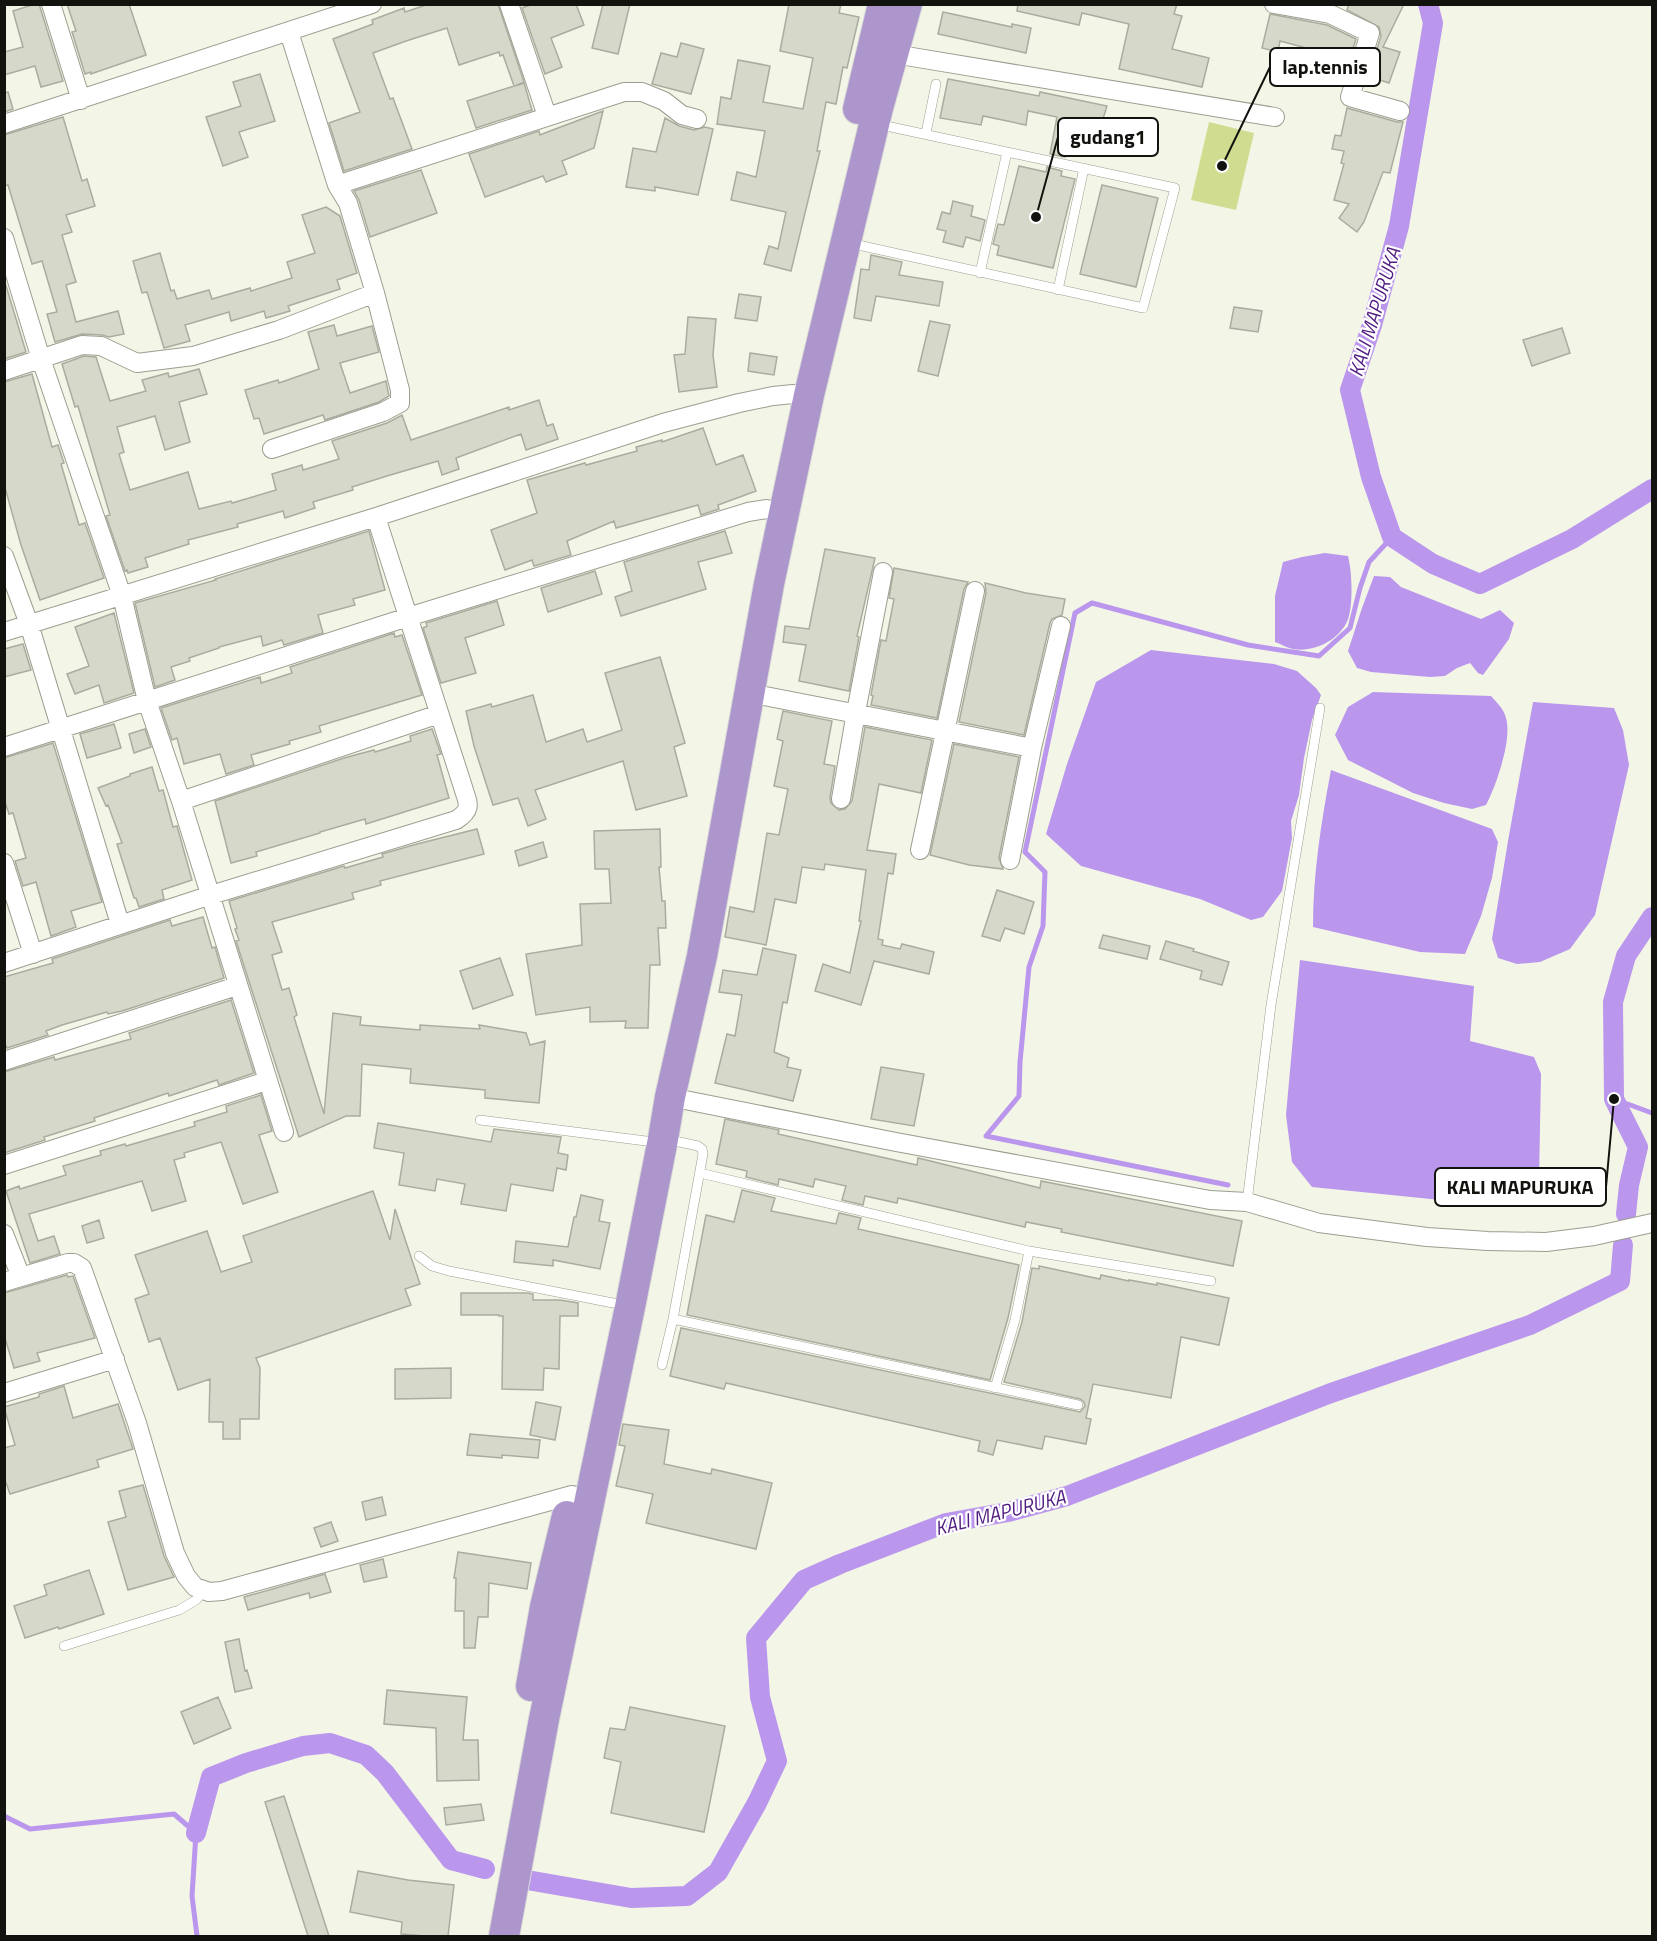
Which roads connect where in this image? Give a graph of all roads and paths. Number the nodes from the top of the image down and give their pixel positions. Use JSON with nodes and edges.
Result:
{"nodes":[{"id":1,"x":51,"y":4,"type":"edge"},
{"id":2,"x":372,"y":4,"type":"edge"},
{"id":3,"x":509,"y":4,"type":"edge"},
{"id":4,"x":883,"y":4,"type":"edge"},
{"id":5,"x":907,"y":4,"type":"edge"},
{"id":6,"x":1274,"y":4,"type":"edge"},
{"id":7,"x":289,"y":32,"type":"junction"},
{"id":8,"x":894,"y":54,"type":"junction"},
{"id":9,"x":936,"y":84,"type":"dead end"},
{"id":10,"x":81,"y":100,"type":"junction"},
{"id":11,"x":1400,"y":111,"type":"dead end"},
{"id":12,"x":547,"y":116,"type":"junction"},
{"id":13,"x":1275,"y":117,"type":"dead end"},
{"id":14,"x":697,"y":119,"type":"dead end"},
{"id":15,"x":869,"y":123,"type":"junction"},
{"id":16,"x":4,"y":124,"type":"edge"},
{"id":17,"x":926,"y":134,"type":"junction"},
{"id":18,"x":1007,"y":152,"type":"junction"},
{"id":19,"x":1084,"y":168,"type":"junction"},
{"id":20,"x":338,"y":185,"type":"junction"},
{"id":21,"x":4,"y":238,"type":"edge"},
{"id":22,"x":846,"y":243,"type":"junction"},
{"id":23,"x":8,"y":265,"type":"edge"},
{"id":24,"x":980,"y":273,"type":"junction"},
{"id":25,"x":1058,"y":290,"type":"junction"},
{"id":26,"x":375,"y":293,"type":"junction"},
{"id":27,"x":41,"y":360,"type":"junction"},
{"id":28,"x":4,"y":370,"type":"edge"},
{"id":29,"x":793,"y":394,"type":"junction"},
{"id":30,"x":272,"y":449,"type":"dead end"},
{"id":31,"x":767,"y":509,"type":"junction"},
{"id":32,"x":376,"y":517,"type":"junction"},
{"id":33,"x":4,"y":556,"type":"edge"},
{"id":34,"x":883,"y":573,"type":"dead end"},
{"id":35,"x":975,"y":591,"type":"dead end"},
{"id":36,"x":122,"y":596,"type":"junction"},
{"id":37,"x":408,"y":616,"type":"junction"},
{"id":38,"x":29,"y":624,"type":"junction"},
{"id":39,"x":1061,"y":626,"type":"dead end"},
{"id":40,"x":4,"y":632,"type":"edge"},
{"id":41,"x":749,"y":693,"type":"junction"},
{"id":42,"x":147,"y":701,"type":"junction"},
{"id":43,"x":1320,"y":708,"type":"dead end"},
{"id":44,"x":856,"y":712,"type":"junction"},
{"id":45,"x":439,"y":714,"type":"junction"},
{"id":46,"x":61,"y":729,"type":"junction"},
{"id":47,"x":945,"y":731,"type":"junction"},
{"id":48,"x":4,"y":747,"type":"edge"},
{"id":49,"x":1032,"y":748,"type":"junction"},
{"id":50,"x":841,"y":799,"type":"dead end"},
{"id":51,"x":181,"y":801,"type":"junction"},
{"id":52,"x":920,"y":849,"type":"dead end"},
{"id":53,"x":1010,"y":860,"type":"dead end"},
{"id":54,"x":4,"y":863,"type":"edge"},
{"id":55,"x":210,"y":895,"type":"junction"},
{"id":56,"x":120,"y":924,"type":"junction"},
{"id":57,"x":33,"y":954,"type":"junction"},
{"id":58,"x":4,"y":963,"type":"edge"},
{"id":59,"x":237,"y":986,"type":"junction"},
{"id":60,"x":4,"y":1061,"type":"edge"},
{"id":61,"x":267,"y":1081,"type":"junction"},
{"id":62,"x":670,"y":1097,"type":"junction"},
{"id":63,"x":480,"y":1120,"type":"dead end"},
{"id":64,"x":284,"y":1132,"type":"dead end"},
{"id":65,"x":655,"y":1140,"type":"junction"},
{"id":66,"x":4,"y":1165,"type":"edge"},
{"id":67,"x":700,"y":1173,"type":"junction"},
{"id":68,"x":1246,"y":1202,"type":"junction"},
{"id":69,"x":1653,"y":1223,"type":"edge"},
{"id":70,"x":4,"y":1234,"type":"edge"},
{"id":71,"x":1029,"y":1251,"type":"junction"},
{"id":72,"x":419,"y":1256,"type":"dead end"},
{"id":73,"x":13,"y":1280,"type":"edge"},
{"id":74,"x":1211,"y":1281,"type":"dead end"},
{"id":75,"x":613,"y":1303,"type":"junction"},
{"id":76,"x":673,"y":1319,"type":"junction"},
{"id":77,"x":115,"y":1359,"type":"junction"},
{"id":78,"x":662,"y":1365,"type":"dead end"},
{"id":79,"x":995,"y":1388,"type":"junction"},
{"id":80,"x":4,"y":1393,"type":"edge"},
{"id":81,"x":1078,"y":1405,"type":"dead end"},
{"id":82,"x":572,"y":1495,"type":"junction"},
{"id":83,"x":204,"y":1591,"type":"junction"},
{"id":84,"x":64,"y":1646,"type":"dead end"},
{"id":85,"x":534,"y":1718,"type":"junction"},
{"id":86,"x":484,"y":1936,"type":"edge"},
{"id":87,"x":504,"y":1936,"type":"edge"}],
"edges":[{"from":1,"to":10,"type":"street"},
{"from":2,"to":7,"type":"street"},
{"from":3,"to":12,"type":"street"},
{"from":4,"to":29,"type":"highway"},
{"from":5,"to":8,"type":"highway"},
{"from":6,"to":11,"type":"street"},
{"from":7,"to":10,"type":"street"},
{"from":7,"to":20,"type":"street"},
{"from":8,"to":13,"type":"street"},
{"from":8,"to":15,"type":"highway"},
{"from":9,"to":17,"type":"lane"},
{"from":10,"to":16,"type":"street"},
{"from":12,"to":14,"type":"street"},
{"from":12,"to":20,"type":"street"},
{"from":15,"to":17,"type":"lane"},
{"from":15,"to":22,"type":"highway"},
{"from":17,"to":18,"type":"lane"},
{"from":18,"to":19,"type":"lane"},
{"from":18,"to":24,"type":"lane"},
{"from":19,"to":25,"type":"lane"},
{"from":19,"to":25,"type":"lane"},
{"from":20,"to":26,"type":"street"},
{"from":21,"to":23,"type":"street"},
{"from":22,"to":24,"type":"lane"},
{"from":22,"to":41,"type":"highway"},
{"from":23,"to":27,"type":"street"},
{"from":24,"to":25,"type":"lane"},
{"from":26,"to":27,"type":"street"},
{"from":26,"to":30,"type":"street"},
{"from":27,"to":28,"type":"street"},
{"from":27,"to":36,"type":"street"},
{"from":29,"to":31,"type":"highway"},
{"from":29,"to":32,"type":"street"},
{"from":31,"to":37,"type":"street"},
{"from":31,"to":65,"type":"highway"},
{"from":32,"to":36,"type":"street"},
{"from":32,"to":37,"type":"street"},
{"from":33,"to":38,"type":"street"},
{"from":34,"to":44,"type":"street"},
{"from":35,"to":47,"type":"street"},
{"from":36,"to":38,"type":"street"},
{"from":36,"to":42,"type":"street"},
{"from":37,"to":42,"type":"street"},
{"from":37,"to":45,"type":"street"},
{"from":38,"to":40,"type":"street"},
{"from":38,"to":46,"type":"street"},
{"from":39,"to":49,"type":"street"},
{"from":41,"to":44,"type":"street"},
{"from":41,"to":62,"type":"highway"},
{"from":42,"to":46,"type":"street"},
{"from":42,"to":51,"type":"street"},
{"from":43,"to":68,"type":"lane"},
{"from":44,"to":47,"type":"street"},
{"from":44,"to":50,"type":"street"},
{"from":45,"to":51,"type":"street"},
{"from":45,"to":55,"type":"street"},
{"from":46,"to":48,"type":"street"},
{"from":46,"to":56,"type":"street"},
{"from":47,"to":49,"type":"street"},
{"from":47,"to":52,"type":"street"},
{"from":49,"to":53,"type":"street"},
{"from":51,"to":55,"type":"street"},
{"from":54,"to":57,"type":"street"},
{"from":55,"to":56,"type":"street"},
{"from":55,"to":59,"type":"street"},
{"from":56,"to":57,"type":"street"},
{"from":57,"to":58,"type":"street"},
{"from":59,"to":60,"type":"street"},
{"from":59,"to":61,"type":"street"},
{"from":61,"to":64,"type":"street"},
{"from":61,"to":66,"type":"street"},
{"from":62,"to":65,"type":"highway"},
{"from":62,"to":68,"type":"street"},
{"from":63,"to":65,"type":"lane"},
{"from":65,"to":67,"type":"lane"},
{"from":65,"to":75,"type":"highway"},
{"from":65,"to":85,"type":"highway"},
{"from":67,"to":71,"type":"lane"},
{"from":67,"to":76,"type":"lane"},
{"from":68,"to":69,"type":"street"},
{"from":70,"to":73,"type":"street"},
{"from":71,"to":74,"type":"lane"},
{"from":71,"to":79,"type":"lane"},
{"from":72,"to":75,"type":"lane"},
{"from":73,"to":77,"type":"street"},
{"from":75,"to":82,"type":"highway"},
{"from":76,"to":78,"type":"lane"},
{"from":76,"to":79,"type":"lane"},
{"from":77,"to":80,"type":"street"},
{"from":77,"to":83,"type":"street"},
{"from":79,"to":81,"type":"lane"},
{"from":82,"to":83,"type":"street"},
{"from":82,"to":85,"type":"highway"},
{"from":83,"to":84,"type":"lane"},
{"from":85,"to":86,"type":"highway"},
{"from":85,"to":87,"type":"highway"}]}
